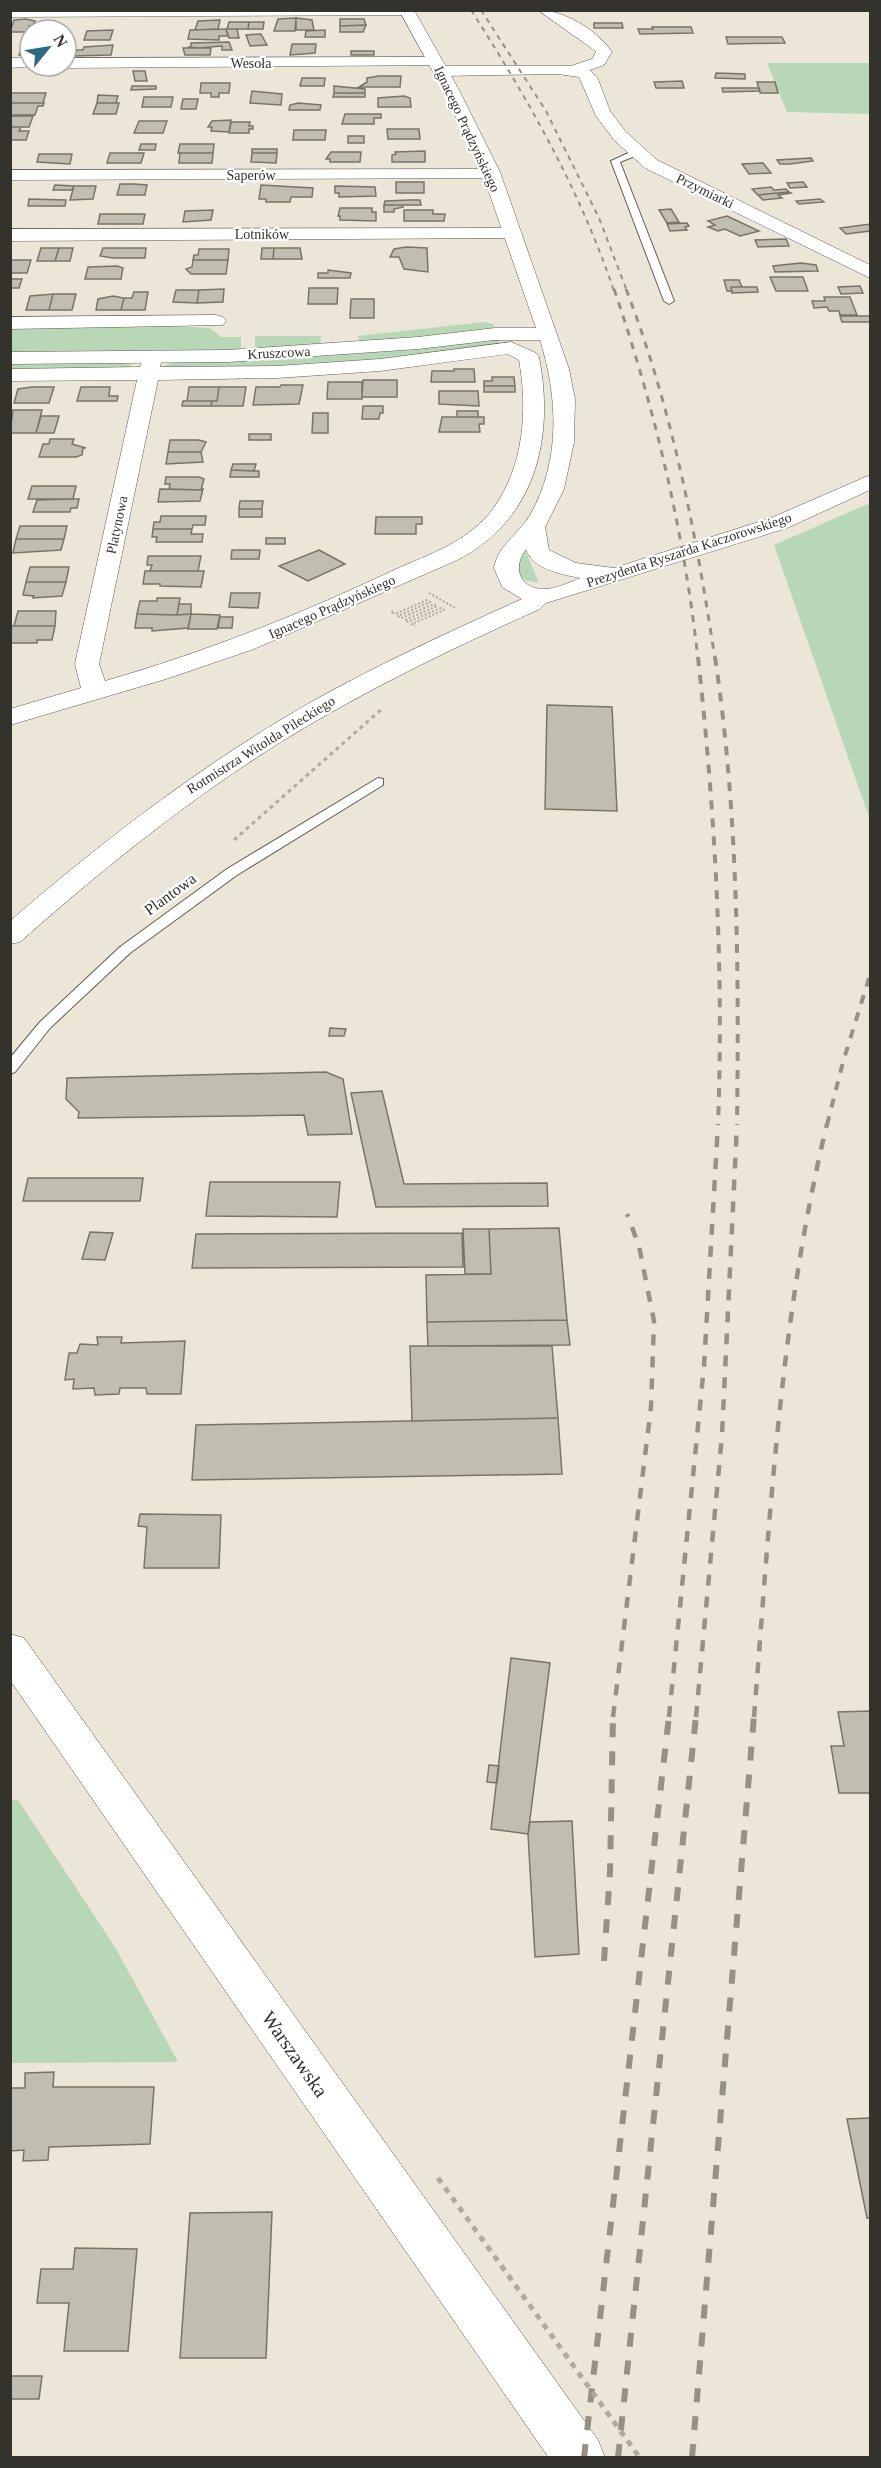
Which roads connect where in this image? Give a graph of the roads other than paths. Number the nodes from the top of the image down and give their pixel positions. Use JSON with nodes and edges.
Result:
{"nodes":[{"id":1,"x":405,"y":10,"type":"edge"},
{"id":2,"x":545,"y":10,"type":"edge"},
{"id":3,"x":10,"y":12,"type":"edge"},
{"id":4,"x":155,"y":16,"type":"edge"},
{"id":5,"x":152,"y":44,"type":"dead end"},
{"id":6,"x":78,"y":63,"type":"edge"},
{"id":7,"x":148,"y":63,"type":"junction"},
{"id":8,"x":438,"y":66,"type":"junction"},
{"id":9,"x":575,"y":70,"type":"junction"},
{"id":10,"x":637,"y":152,"type":"junction"},
{"id":11,"x":492,"y":174,"type":"junction"},
{"id":12,"x":10,"y":175,"type":"edge"},
{"id":13,"x":513,"y":234,"type":"junction"},
{"id":14,"x":10,"y":235,"type":"edge"},
{"id":15,"x":870,"y":272,"type":"edge"},
{"id":16,"x":669,"y":301,"type":"dead end"},
{"id":17,"x":216,"y":321,"type":"dead end"},
{"id":18,"x":10,"y":323,"type":"edge"},
{"id":19,"x":548,"y":334,"type":"junction"},
{"id":20,"x":10,"y":358,"type":"edge"},
{"id":21,"x":151,"y":366,"type":"junction"},
{"id":22,"x":10,"y":375,"type":"edge"},
{"id":23,"x":870,"y":482,"type":"edge"},
{"id":24,"x":533,"y":526,"type":"junction"},
{"id":25,"x":538,"y":554,"type":"junction"},
{"id":26,"x":632,"y":570,"type":"junction"},
{"id":27,"x":550,"y":595,"type":"junction"},
{"id":28,"x":95,"y":692,"type":"junction"},
{"id":29,"x":10,"y":717,"type":"edge"},
{"id":30,"x":378,"y":782,"type":"dead end"},
{"id":31,"x":10,"y":936,"type":"edge"},
{"id":32,"x":10,"y":1069,"type":"edge"},
{"id":33,"x":10,"y":1649,"type":"edge"},
{"id":34,"x":580,"y":2457,"type":"edge"}],
"edges":[{"from":1,"to":4,"type":"street"},
{"from":1,"to":8,"type":"street","name":"Ignacego Prądzyńskiego"},
{"from":2,"to":9,"type":"street"},
{"from":3,"to":4,"type":"street"},
{"from":5,"to":7,"type":"street"},
{"from":6,"to":7,"type":"street","name":"Wesoła"},
{"from":7,"to":8,"type":"street","name":"Wesoła"},
{"from":8,"to":9,"type":"street"},
{"from":8,"to":11,"type":"street","name":"Ignacego Prądzyńskiego"},
{"from":9,"to":10,"type":"street","name":"Przymiarki"},
{"from":10,"to":15,"type":"street","name":"Przymiarki"},
{"from":10,"to":16,"type":"lane"},
{"from":11,"to":12,"type":"street","name":"Saperów"},
{"from":11,"to":13,"type":"street","name":"Ignacego Prądzyńskiego"},
{"from":13,"to":14,"type":"street","name":"Lotników"},
{"from":13,"to":19,"type":"street","name":"Ignacego Prądzyńskiego"},
{"from":17,"to":18,"type":"street"},
{"from":19,"to":21,"type":"street","name":"Kruszcowa"},
{"from":19,"to":24,"type":"street","name":"Ignacego Prądzyńskiego"},
{"from":20,"to":21,"type":"street","name":"Kruszcowa"},
{"from":21,"to":22,"type":"street"},
{"from":21,"to":28,"type":"street","name":"Platynowa"},
{"from":21,"to":28,"type":"street","name":"Ignacego Prądzyńskiego"},
{"from":23,"to":26,"type":"street","name":"Prezydenta Ryszarda Kaczorowskiego"},
{"from":24,"to":25,"type":"street"},
{"from":24,"to":27,"type":"street","name":"Ignacego Prądzyńskiego"},
{"from":25,"to":26,"type":"street"},
{"from":25,"to":27,"type":"street"},
{"from":26,"to":27,"type":"street","name":"Prezydenta Ryszarda Kaczorowskiego"},
{"from":27,"to":31,"type":"street","name":"Rotmistrza Witolda Pileckiego"},
{"from":28,"to":29,"type":"street","name":"Ignacego Prądzyńskiego"},
{"from":30,"to":32,"type":"lane","name":"Plantowa"},
{"from":33,"to":34,"type":"street","name":"Warszawska"}]}
